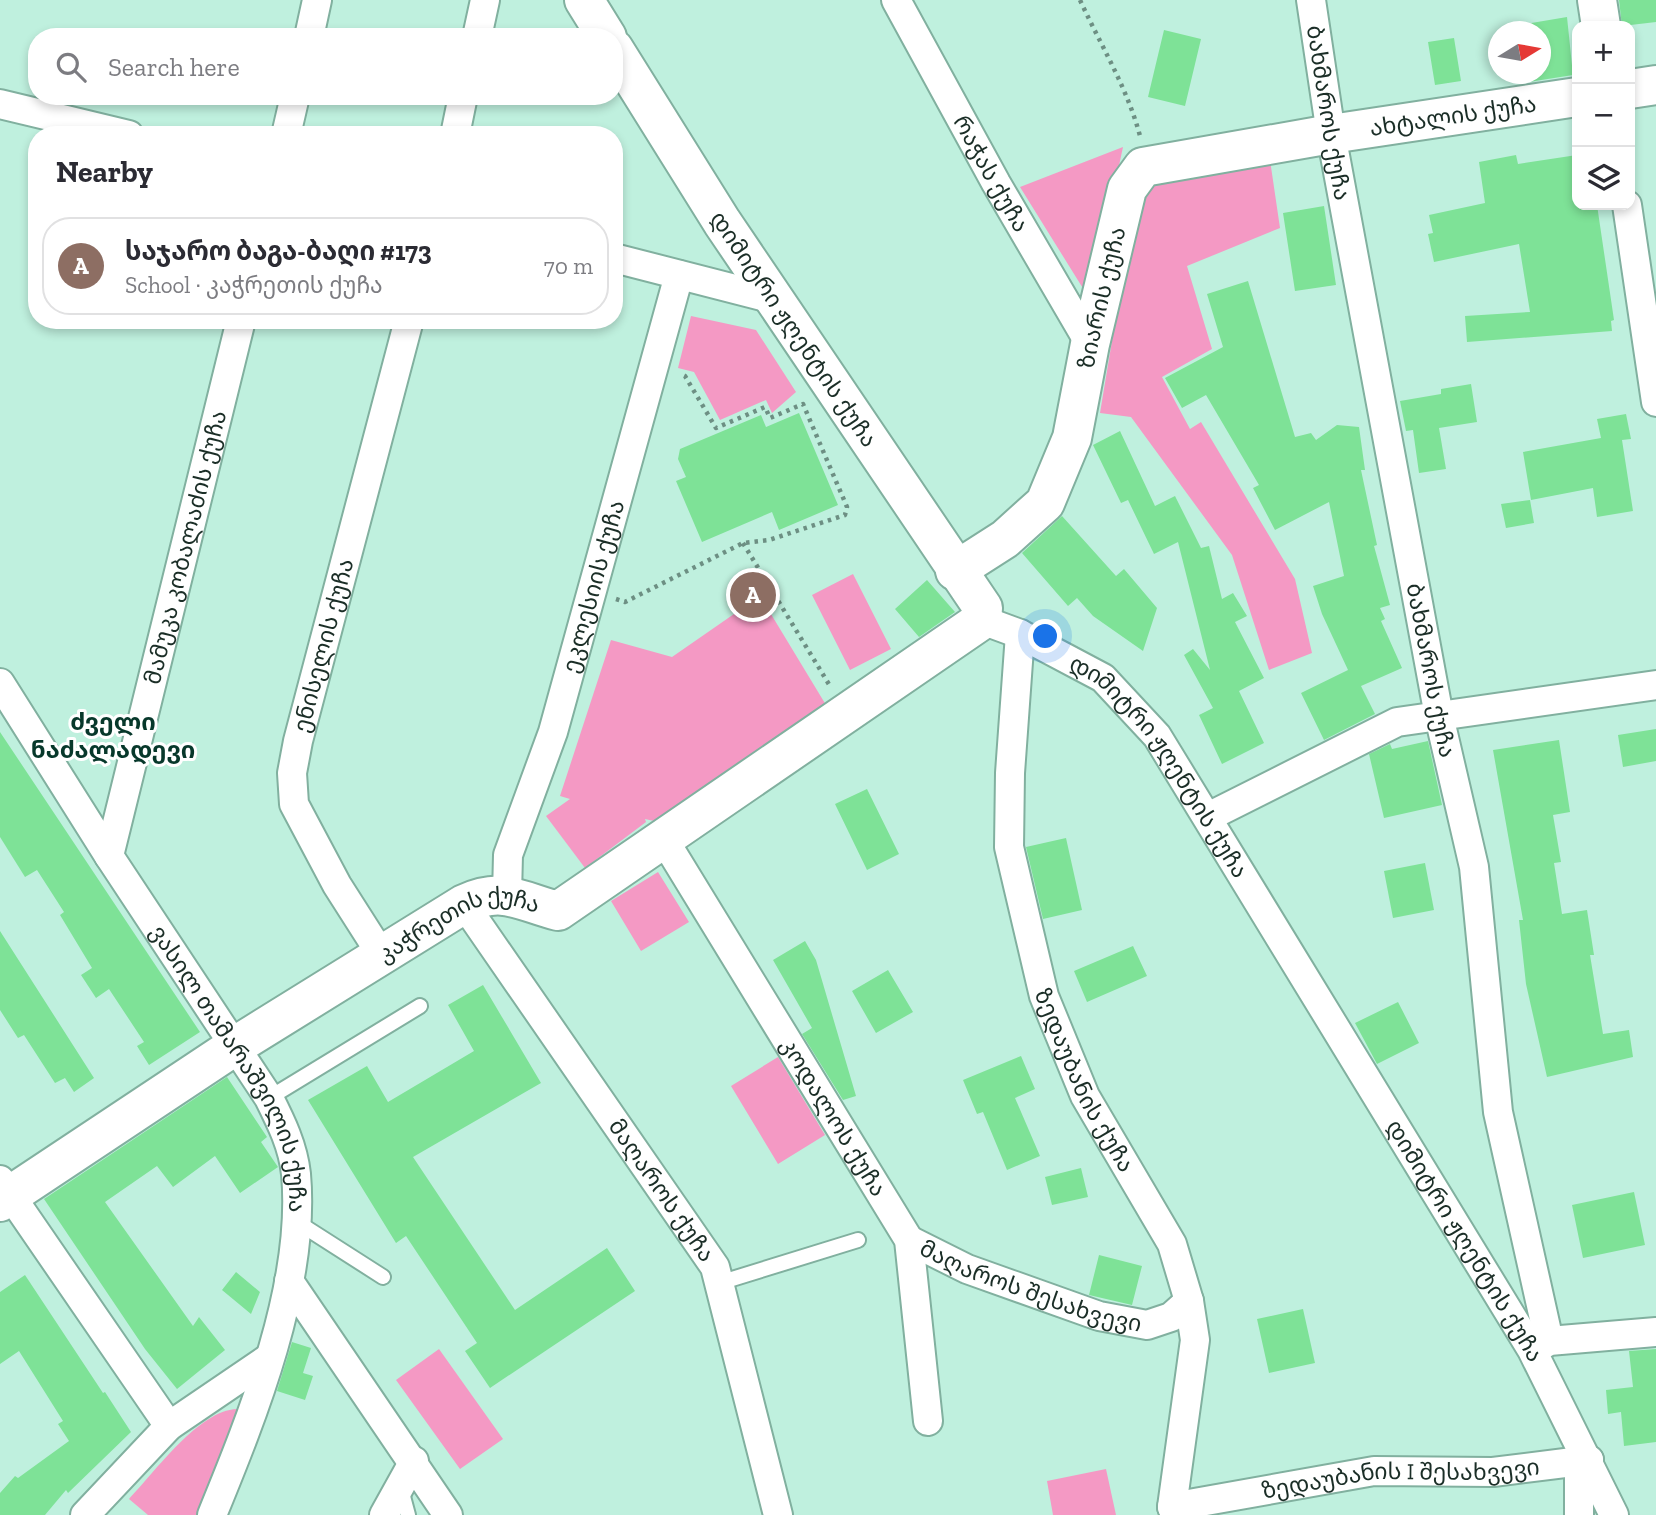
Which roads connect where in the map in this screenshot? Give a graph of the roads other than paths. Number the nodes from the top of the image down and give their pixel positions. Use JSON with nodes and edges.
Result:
{"nodes":[{"id":1,"x":317,"y":0,"type":"edge"},
{"id":2,"x":485,"y":0,"type":"edge"},
{"id":3,"x":584,"y":0,"type":"edge"},
{"id":4,"x":896,"y":0,"type":"edge"},
{"id":5,"x":1311,"y":0,"type":"edge"},
{"id":6,"x":1597,"y":0,"type":"edge"},
{"id":7,"x":1600,"y":21,"type":"edge"},
{"id":8,"x":311,"y":28,"type":"edge"},
{"id":9,"x":479,"y":28,"type":"edge"},
{"id":10,"x":601,"y":28,"type":"edge"},
{"id":11,"x":623,"y":62,"type":"edge"},
{"id":12,"x":1656,"y":85,"type":"edge"},
{"id":13,"x":1635,"y":88,"type":"edge"},
{"id":14,"x":1572,"y":98,"type":"edge"},
{"id":15,"x":0,"y":104,"type":"edge"},
{"id":16,"x":293,"y":105,"type":"edge"},
{"id":17,"x":461,"y":105,"type":"edge"},
{"id":18,"x":92,"y":126,"type":"edge"},
{"id":19,"x":288,"y":126,"type":"edge"},
{"id":20,"x":456,"y":126,"type":"edge"},
{"id":21,"x":1331,"y":134,"type":"junction"},
{"id":22,"x":1628,"y":210,"type":"edge"},
{"id":23,"x":623,"y":260,"type":"edge"},
{"id":24,"x":679,"y":275,"type":"junction"},
{"id":25,"x":774,"y":299,"type":"junction"},
{"id":26,"x":239,"y":329,"type":"edge"},
{"id":27,"x":407,"y":329,"type":"edge"},
{"id":28,"x":1090,"y":344,"type":"junction"},
{"id":29,"x":1656,"y":402,"type":"edge"},
{"id":30,"x":955,"y":571,"type":"junction"},
{"id":31,"x":982,"y":620,"type":"junction"},
{"id":32,"x":1020,"y":634,"type":"junction"},
{"id":33,"x":0,"y":683,"type":"edge"},
{"id":34,"x":1656,"y":685,"type":"edge"},
{"id":35,"x":1439,"y":716,"type":"junction"},
{"id":36,"x":1208,"y":817,"type":"junction"},
{"id":37,"x":663,"y":838,"type":"junction"},
{"id":38,"x":109,"y":856,"type":"junction"},
{"id":39,"x":506,"y":895,"type":"junction"},
{"id":40,"x":464,"y":904,"type":"junction"},
{"id":41,"x":382,"y":954,"type":"junction"},
{"id":42,"x":420,"y":1006,"type":"dead end"},
{"id":43,"x":235,"y":1046,"type":"junction"},
{"id":44,"x":270,"y":1098,"type":"junction"},
{"id":45,"x":3,"y":1192,"type":"edge"},
{"id":46,"x":296,"y":1222,"type":"junction"},
{"id":47,"x":858,"y":1240,"type":"dead end"},
{"id":48,"x":909,"y":1240,"type":"junction"},
{"id":49,"x":383,"y":1277,"type":"dead end"},
{"id":50,"x":289,"y":1281,"type":"junction"},
{"id":51,"x":719,"y":1283,"type":"junction"},
{"id":52,"x":1189,"y":1301,"type":"junction"},
{"id":53,"x":1656,"y":1332,"type":"edge"},
{"id":54,"x":1540,"y":1345,"type":"junction"},
{"id":55,"x":269,"y":1358,"type":"junction"},
{"id":56,"x":928,"y":1421,"type":"dead end"},
{"id":57,"x":169,"y":1426,"type":"junction"},
{"id":58,"x":1589,"y":1460,"type":"junction"},
{"id":59,"x":414,"y":1461,"type":"junction"},
{"id":60,"x":401,"y":1486,"type":"junction"},
{"id":61,"x":1173,"y":1511,"type":"edge"},
{"id":62,"x":85,"y":1515,"type":"edge"},
{"id":63,"x":212,"y":1515,"type":"edge"},
{"id":64,"x":384,"y":1515,"type":"edge"},
{"id":65,"x":408,"y":1515,"type":"edge"},
{"id":66,"x":448,"y":1515,"type":"edge"},
{"id":67,"x":778,"y":1515,"type":"edge"},
{"id":68,"x":1579,"y":1515,"type":"edge"},
{"id":69,"x":1614,"y":1515,"type":"edge"}],
"edges":[{"from":1,"to":8,"type":"street"},
{"from":2,"to":9,"type":"street"},
{"from":3,"to":10,"type":"street"},
{"from":4,"to":28,"type":"street","name":"რაჭას ქუჩა"},
{"from":5,"to":21,"type":"street","name":"ბახმაროს ქუჩა"},
{"from":6,"to":7,"type":"street"},
{"from":11,"to":25,"type":"street","name":"დიმიტრი ჟღენტის ქუჩა"},
{"from":12,"to":13,"type":"street"},
{"from":14,"to":21,"type":"street","name":"ახტალის ქუჩა"},
{"from":15,"to":18,"type":"street"},
{"from":16,"to":19,"type":"street"},
{"from":17,"to":20,"type":"street"},
{"from":21,"to":28,"type":"street","name":"ზიარის ქუჩა"},
{"from":21,"to":35,"type":"street","name":"ბახმაროს ქუჩა"},
{"from":22,"to":29,"type":"street"},
{"from":23,"to":24,"type":"street"},
{"from":24,"to":25,"type":"street"},
{"from":24,"to":39,"type":"street","name":"ეკლესიის ქუჩა"},
{"from":25,"to":30,"type":"street","name":"დიმიტრი ჟღენტის ქუჩა"},
{"from":26,"to":38,"type":"street","name":"მამუკა კობალაძის ქუჩა"},
{"from":27,"to":41,"type":"street","name":"ენისელის ქუჩა"},
{"from":28,"to":30,"type":"street","name":"ზიარის ქუჩა"},
{"from":30,"to":31,"type":"street","name":"დიმიტრი ჟღენტის ქუჩა"},
{"from":31,"to":32,"type":"street","name":"დიმიტრი ჟღენტის ქუჩა"},
{"from":31,"to":37,"type":"street","name":"კაჭრეთის ქუჩა"},
{"from":32,"to":36,"type":"street","name":"დიმიტრი ჟღენტის ქუჩა"},
{"from":32,"to":52,"type":"street","name":"ზედაუბანის ქუჩა"},
{"from":33,"to":38,"type":"street","name":"ვასილ თამარაშვილის ქუჩა"},
{"from":34,"to":35,"type":"street"},
{"from":35,"to":36,"type":"street"},
{"from":35,"to":54,"type":"street","name":"ბახმაროს ქუჩა"},
{"from":36,"to":54,"type":"street","name":"დიმიტრი ჟღენტის ქუჩა"},
{"from":37,"to":39,"type":"street","name":"კაჭრეთის ქუჩა"},
{"from":37,"to":48,"type":"street","name":"კოდალოს ქუჩა"},
{"from":38,"to":43,"type":"street","name":"ვასილ თამარაშვილის ქუჩა"},
{"from":39,"to":40,"type":"street","name":"კაჭრეთის ქუჩა"},
{"from":40,"to":41,"type":"street","name":"კაჭრეთის ქუჩა"},
{"from":40,"to":51,"type":"street","name":"მაღაროს ქუჩა"},
{"from":41,"to":43,"type":"street","name":"კაჭრეთის ქუჩა"},
{"from":42,"to":44,"type":"lane"},
{"from":43,"to":44,"type":"street","name":"ვასილ თამარაშვილის ქუჩა"},
{"from":43,"to":45,"type":"street","name":"კაჭრეთის ქუჩა"},
{"from":44,"to":46,"type":"street","name":"ვასილ თამარაშვილის ქუჩა"},
{"from":45,"to":57,"type":"street"},
{"from":46,"to":49,"type":"lane"},
{"from":46,"to":50,"type":"street","name":"ვასილ თამარაშვილის ქუჩა"},
{"from":47,"to":51,"type":"lane"},
{"from":48,"to":52,"type":"street","name":"მაღაროს შესახვევი"},
{"from":48,"to":56,"type":"street","name":"კოდალოს ქუჩა"},
{"from":50,"to":55,"type":"street","name":"ვასილ თამარაშვილის ქუჩა"},
{"from":50,"to":59,"type":"street"},
{"from":51,"to":67,"type":"street","name":"მაღაროს ქუჩა"},
{"from":52,"to":61,"type":"street","name":"ზედაუბანის ქუჩა"},
{"from":53,"to":54,"type":"street"},
{"from":54,"to":58,"type":"street","name":"დიმიტრი ჟღენტის ქუჩა"},
{"from":55,"to":57,"type":"street"},
{"from":55,"to":63,"type":"street","name":"ვასილ თამარაშვილის ქუჩა"},
{"from":57,"to":62,"type":"street"},
{"from":58,"to":61,"type":"street","name":"ზედაუბანის I შესახვევი"},
{"from":58,"to":68,"type":"street"},
{"from":58,"to":69,"type":"street","name":"დიმიტრი ჟღენტის ქუჩა"},
{"from":59,"to":60,"type":"street"},
{"from":59,"to":66,"type":"street"},
{"from":60,"to":64,"type":"street"},
{"from":60,"to":65,"type":"lane"}]}
